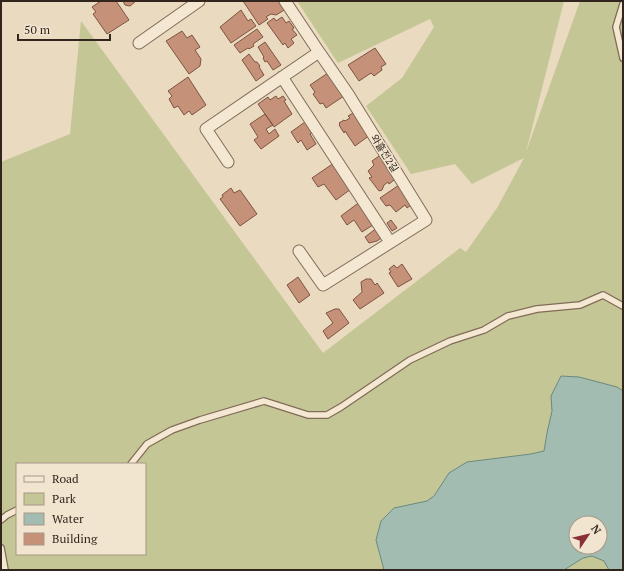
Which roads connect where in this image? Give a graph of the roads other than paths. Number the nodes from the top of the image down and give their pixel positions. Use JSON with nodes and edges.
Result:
{"nodes":[{"id":1,"x":199,"y":1,"type":"edge"},
{"id":2,"x":285,"y":1,"type":"edge"},
{"id":3,"x":623,"y":4,"type":"edge"},
{"id":4,"x":139,"y":44,"type":"dead end"},
{"id":5,"x":319,"y":52,"type":"junction"},
{"id":6,"x":623,"y":58,"type":"edge"},
{"id":7,"x":282,"y":78,"type":"junction"},
{"id":8,"x":228,"y":162,"type":"dead end"},
{"id":9,"x":390,"y":242,"type":"junction"},
{"id":10,"x":299,"y":251,"type":"dead end"},
{"id":11,"x":623,"y":306,"type":"edge"},
{"id":12,"x":132,"y":463,"type":"edge"},
{"id":13,"x":16,"y":510,"type":"edge"},
{"id":14,"x":1,"y":520,"type":"edge"},
{"id":15,"x":1,"y":548,"type":"edge"},
{"id":16,"x":5,"y":570,"type":"edge"}],
"edges":[{"from":1,"to":4,"type":"street"},
{"from":2,"to":5,"type":"street","name":"와흘전2길"},
{"from":3,"to":6,"type":"lane"},
{"from":5,"to":7,"type":"street"},
{"from":5,"to":9,"type":"street","name":"와흘전2길"},
{"from":7,"to":8,"type":"street"},
{"from":7,"to":9,"type":"street"},
{"from":9,"to":10,"type":"street","name":"와흘전2길"},
{"from":11,"to":12,"type":"lane"},
{"from":13,"to":14,"type":"lane"},
{"from":15,"to":16,"type":"lane"}]}
